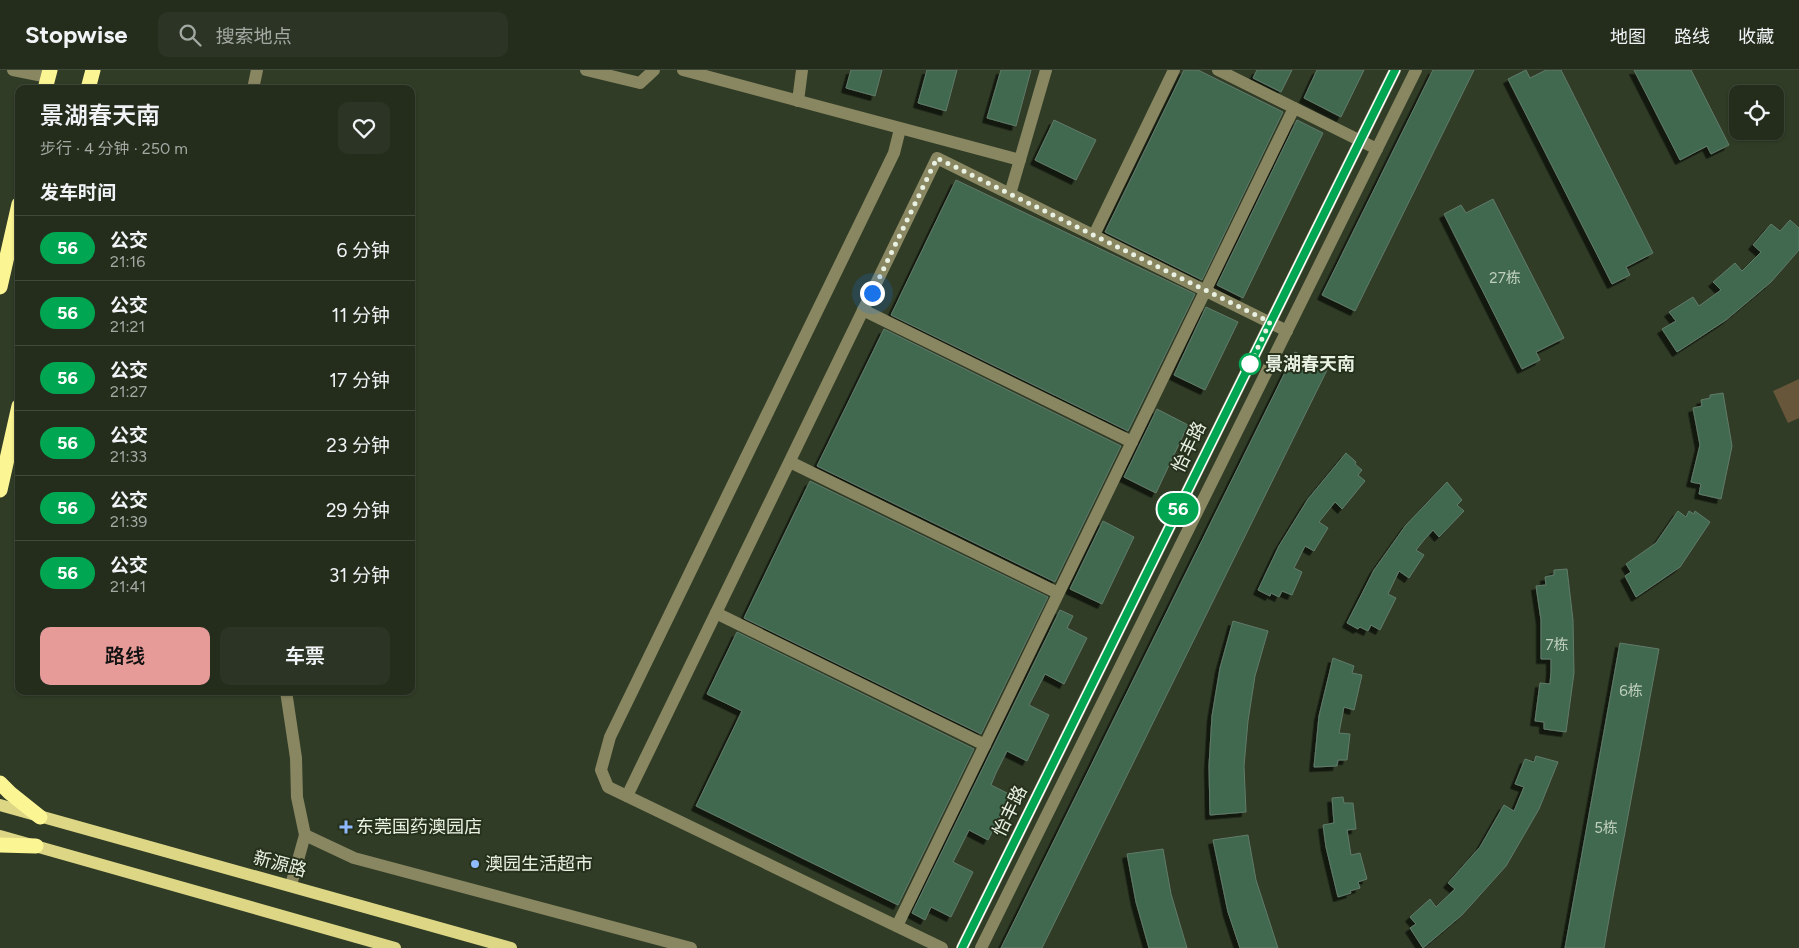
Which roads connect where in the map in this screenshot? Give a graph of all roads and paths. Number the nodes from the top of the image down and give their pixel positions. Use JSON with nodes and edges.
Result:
{"nodes":[{"id":1,"x":13,"y":70,"type":"edge"},
{"id":2,"x":93,"y":70,"type":"edge"},
{"id":3,"x":257,"y":70,"type":"edge"},
{"id":4,"x":586,"y":70,"type":"edge"},
{"id":5,"x":654,"y":70,"type":"edge"},
{"id":6,"x":683,"y":70,"type":"edge"},
{"id":7,"x":802,"y":70,"type":"edge"},
{"id":8,"x":1046,"y":70,"type":"edge"},
{"id":9,"x":1174,"y":70,"type":"edge"},
{"id":10,"x":1218,"y":70,"type":"edge"},
{"id":11,"x":1395,"y":70,"type":"edge"},
{"id":12,"x":1416,"y":70,"type":"edge"},
{"id":13,"x":48,"y":79,"type":"edge"},
{"id":14,"x":89,"y":85,"type":"edge"},
{"id":15,"x":254,"y":85,"type":"edge"},
{"id":16,"x":798,"y":102,"type":"junction"},
{"id":17,"x":1294,"y":108,"type":"junction"},
{"id":18,"x":900,"y":130,"type":"junction"},
{"id":19,"x":1360,"y":140,"type":"junction"},
{"id":20,"x":1377,"y":148,"type":"junction"},
{"id":21,"x":1020,"y":160,"type":"junction"},
{"id":22,"x":1010,"y":194,"type":"junction"},
{"id":23,"x":15,"y":221,"type":"edge"},
{"id":24,"x":1094,"y":235,"type":"junction"},
{"id":25,"x":0,"y":287,"type":"edge"},
{"id":26,"x":1205,"y":290,"type":"junction"},
{"id":27,"x":863,"y":310,"type":"junction"},
{"id":28,"x":1270,"y":322,"type":"junction"},
{"id":29,"x":1287,"y":330,"type":"junction"},
{"id":30,"x":15,"y":424,"type":"edge"},
{"id":31,"x":1132,"y":442,"type":"junction"},
{"id":32,"x":790,"y":462,"type":"junction"},
{"id":33,"x":0,"y":490,"type":"edge"},
{"id":34,"x":1058,"y":593,"type":"junction"},
{"id":35,"x":716,"y":613,"type":"junction"},
{"id":36,"x":287,"y":695,"type":"edge"},
{"id":37,"x":985,"y":745,"type":"junction"},
{"id":38,"x":0,"y":783,"type":"edge"},
{"id":39,"x":627,"y":796,"type":"junction"},
{"id":40,"x":0,"y":805,"type":"edge"},
{"id":41,"x":40,"y":817,"type":"junction"},
{"id":42,"x":305,"y":835,"type":"junction"},
{"id":43,"x":0,"y":836,"type":"edge"},
{"id":44,"x":0,"y":846,"type":"edge"},
{"id":45,"x":36,"y":846,"type":"junction"},
{"id":46,"x":291,"y":885,"type":"junction"},
{"id":47,"x":897,"y":926,"type":"junction"},
{"id":48,"x":937,"y":947,"type":"edge"},
{"id":49,"x":395,"y":948,"type":"edge"},
{"id":50,"x":511,"y":948,"type":"edge"},
{"id":51,"x":691,"y":948,"type":"edge"},
{"id":52,"x":962,"y":948,"type":"edge"},
{"id":53,"x":980,"y":948,"type":"edge"}],
"edges":[{"from":1,"to":13,"type":"street"},
{"from":2,"to":14,"type":"highway"},
{"from":3,"to":15,"type":"street"},
{"from":4,"to":5,"type":"street"},
{"from":6,"to":16,"type":"street"},
{"from":7,"to":16,"type":"street"},
{"from":8,"to":21,"type":"street"},
{"from":9,"to":24,"type":"street"},
{"from":10,"to":17,"type":"street"},
{"from":11,"to":19,"type":"street","name":"怡丰路"},
{"from":12,"to":20,"type":"street","name":"怡丰路"},
{"from":16,"to":18,"type":"street"},
{"from":17,"to":19,"type":"street"},
{"from":17,"to":26,"type":"street"},
{"from":18,"to":21,"type":"street"},
{"from":18,"to":39,"type":"street"},
{"from":19,"to":20,"type":"street"},
{"from":19,"to":28,"type":"street","name":"怡丰路"},
{"from":20,"to":29,"type":"street","name":"怡丰路"},
{"from":21,"to":22,"type":"street"},
{"from":22,"to":24,"type":"street"},
{"from":22,"to":27,"type":"street"},
{"from":23,"to":25,"type":"highway"},
{"from":24,"to":26,"type":"street"},
{"from":26,"to":28,"type":"street"},
{"from":26,"to":31,"type":"street"},
{"from":27,"to":31,"type":"street"},
{"from":27,"to":32,"type":"street"},
{"from":28,"to":29,"type":"street"},
{"from":28,"to":52,"type":"street","name":"怡丰路"},
{"from":29,"to":53,"type":"street","name":"怡丰路"},
{"from":30,"to":33,"type":"highway"},
{"from":31,"to":34,"type":"street"},
{"from":32,"to":34,"type":"street"},
{"from":32,"to":35,"type":"street"},
{"from":34,"to":37,"type":"street"},
{"from":35,"to":37,"type":"street"},
{"from":35,"to":39,"type":"street"},
{"from":36,"to":42,"type":"street"},
{"from":37,"to":47,"type":"street"},
{"from":38,"to":41,"type":"highway"},
{"from":39,"to":47,"type":"street"},
{"from":40,"to":41,"type":"main road","name":"新源路"},
{"from":41,"to":46,"type":"main road","name":"新源路"},
{"from":42,"to":46,"type":"street"},
{"from":42,"to":51,"type":"street"},
{"from":43,"to":45,"type":"main road"},
{"from":44,"to":45,"type":"highway"},
{"from":45,"to":49,"type":"main road"},
{"from":46,"to":50,"type":"main road","name":"新源路"},
{"from":47,"to":48,"type":"street"}]}
